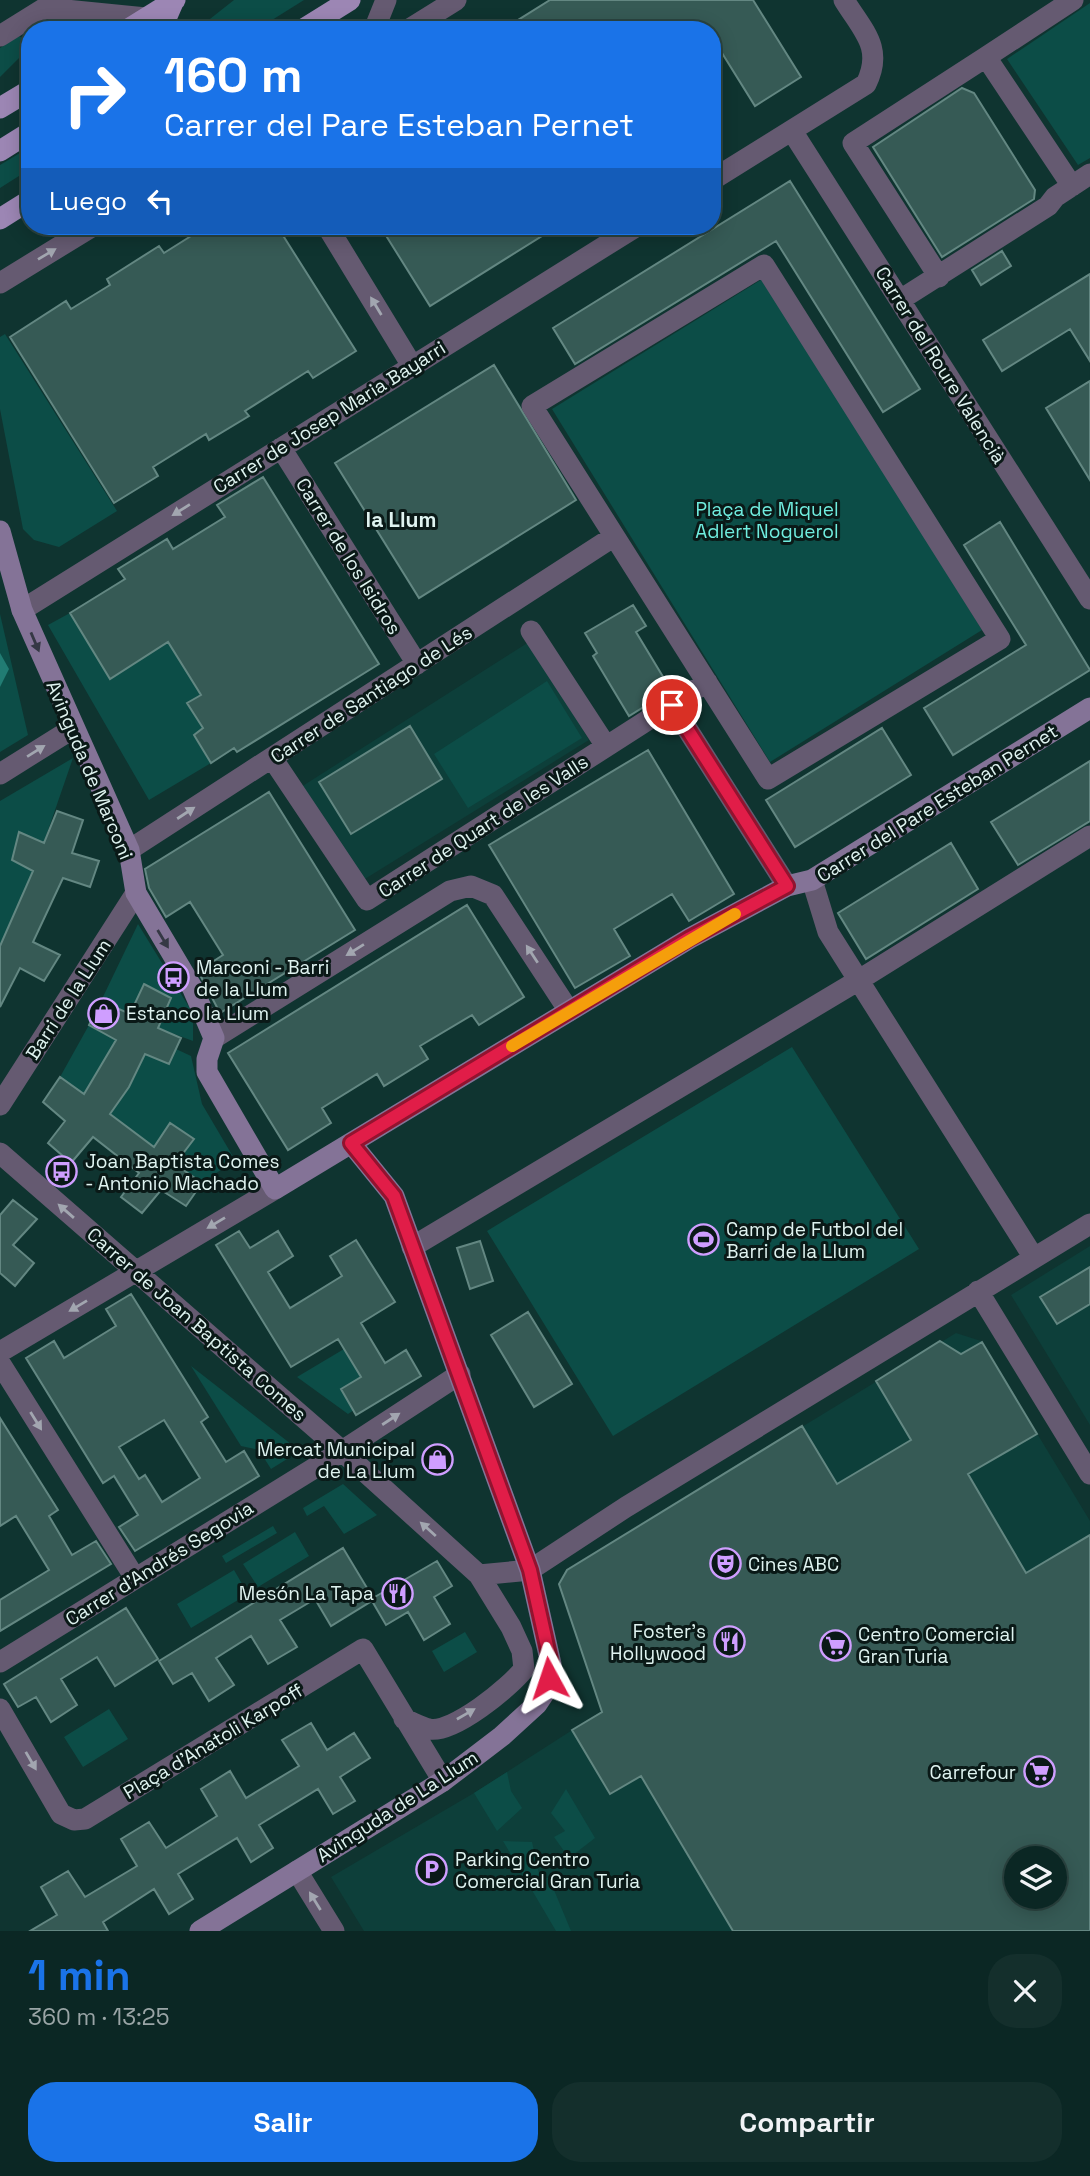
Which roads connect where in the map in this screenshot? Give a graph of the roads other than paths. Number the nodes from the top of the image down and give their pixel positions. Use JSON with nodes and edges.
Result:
{"nodes":[{"id":1,"x":174,"y":0,"type":"edge"},
{"id":2,"x":350,"y":0,"type":"edge"},
{"id":3,"x":386,"y":0,"type":"edge"},
{"id":4,"x":456,"y":0,"type":"edge"},
{"id":5,"x":844,"y":0,"type":"edge"},
{"id":6,"x":1073,"y":0,"type":"edge"},
{"id":7,"x":48,"y":3,"type":"edge"},
{"id":8,"x":22,"y":21,"type":"edge"},
{"id":9,"x":43,"y":21,"type":"edge"},
{"id":10,"x":139,"y":21,"type":"edge"},
{"id":11,"x":156,"y":21,"type":"edge"},
{"id":12,"x":316,"y":21,"type":"edge"},
{"id":13,"x":378,"y":21,"type":"edge"},
{"id":14,"x":422,"y":21,"type":"edge"},
{"id":15,"x":21,"y":22,"type":"edge"},
{"id":16,"x":0,"y":36,"type":"edge"},
{"id":17,"x":986,"y":57,"type":"junction"},
{"id":18,"x":21,"y":92,"type":"edge"},
{"id":19,"x":0,"y":108,"type":"edge"},
{"id":20,"x":792,"y":131,"type":"junction"},
{"id":21,"x":21,"y":138,"type":"edge"},
{"id":22,"x":0,"y":151,"type":"edge"},
{"id":23,"x":721,"y":174,"type":"edge"},
{"id":24,"x":1090,"y":174,"type":"edge"},
{"id":25,"x":1072,"y":186,"type":"junction"},
{"id":26,"x":21,"y":206,"type":"edge"},
{"id":27,"x":1,"y":219,"type":"edge"},
{"id":28,"x":78,"y":235,"type":"edge"},
{"id":29,"x":332,"y":235,"type":"edge"},
{"id":30,"x":622,"y":235,"type":"edge"},
{"id":31,"x":939,"y":277,"type":"junction"},
{"id":32,"x":0,"y":283,"type":"edge"},
{"id":33,"x":900,"y":300,"type":"junction"},
{"id":34,"x":411,"y":364,"type":"junction"},
{"id":35,"x":281,"y":448,"type":"junction"},
{"id":36,"x":0,"y":531,"type":"edge"},
{"id":37,"x":613,"y":537,"type":"junction"},
{"id":38,"x":1090,"y":599,"type":"edge"},
{"id":39,"x":22,"y":610,"type":"junction"},
{"id":40,"x":531,"y":631,"type":"dead end"},
{"id":41,"x":417,"y":664,"type":"junction"},
{"id":42,"x":707,"y":682,"type":"junction"},
{"id":43,"x":672,"y":705,"type":"junction"},
{"id":44,"x":1090,"y":708,"type":"edge"},
{"id":45,"x":72,"y":729,"type":"junction"},
{"id":46,"x":606,"y":747,"type":"junction"},
{"id":47,"x":272,"y":758,"type":"junction"},
{"id":48,"x":0,"y":774,"type":"edge"},
{"id":49,"x":1090,"y":836,"type":"edge"},
{"id":50,"x":129,"y":850,"type":"junction"},
{"id":51,"x":812,"y":880,"type":"junction"},
{"id":52,"x":787,"y":886,"type":"junction"},
{"id":53,"x":136,"y":893,"type":"junction"},
{"id":54,"x":859,"y":980,"type":"junction"},
{"id":55,"x":569,"y":1011,"type":"junction"},
{"id":56,"x":214,"y":1038,"type":"junction"},
{"id":57,"x":0,"y":1105,"type":"edge"},
{"id":58,"x":351,"y":1143,"type":"junction"},
{"id":59,"x":0,"y":1153,"type":"edge"},
{"id":60,"x":275,"y":1189,"type":"junction"},
{"id":61,"x":1090,"y":1224,"type":"edge"},
{"id":62,"x":412,"y":1247,"type":"junction"},
{"id":63,"x":1034,"y":1258,"type":"junction"},
{"id":64,"x":136,"y":1272,"type":"junction"},
{"id":65,"x":978,"y":1291,"type":"junction"},
{"id":66,"x":0,"y":1352,"type":"edge"},
{"id":67,"x":0,"y":1363,"type":"edge"},
{"id":68,"x":460,"y":1374,"type":"junction"},
{"id":69,"x":342,"y":1451,"type":"junction"},
{"id":70,"x":1090,"y":1474,"type":"edge"},
{"id":71,"x":530,"y":1570,"type":"junction"},
{"id":72,"x":479,"y":1575,"type":"junction"},
{"id":73,"x":135,"y":1578,"type":"junction"},
{"id":74,"x":0,"y":1662,"type":"edge"},
{"id":75,"x":0,"y":1709,"type":"edge"},
{"id":76,"x":404,"y":1719,"type":"junction"},
{"id":77,"x":8,"y":1734,"type":"edge"},
{"id":78,"x":443,"y":1781,"type":"junction"},
{"id":79,"x":297,"y":1871,"type":"junction"},
{"id":80,"x":200,"y":1931,"type":"edge"},
{"id":81,"x":334,"y":1931,"type":"edge"}],
"edges":[{"from":1,"to":11,"type":"main road"},
{"from":2,"to":12,"type":"main road"},
{"from":3,"to":13,"type":"street"},
{"from":4,"to":14,"type":"street"},
{"from":5,"to":20,"type":"street"},
{"from":6,"to":17,"type":"street"},
{"from":7,"to":8,"type":"street"},
{"from":7,"to":9,"type":"street"},
{"from":7,"to":10,"type":"street"},
{"from":15,"to":16,"type":"street"},
{"from":17,"to":25,"type":"street"},
{"from":17,"to":31,"type":"street"},
{"from":18,"to":19,"type":"main road"},
{"from":20,"to":23,"type":"street"},
{"from":20,"to":33,"type":"street","name":"Carrer del Roure Valencià"},
{"from":21,"to":22,"type":"main road"},
{"from":24,"to":25,"type":"street"},
{"from":25,"to":31,"type":"street"},
{"from":26,"to":27,"type":"main road"},
{"from":32,"to":28,"type":"street","one_way":true},
{"from":34,"to":29,"type":"street","one_way":true},
{"from":30,"to":34,"type":"street","name":"Carrer de Josep Maria Bayarri"},
{"from":31,"to":33,"type":"street"},
{"from":33,"to":38,"type":"street","name":"Carrer del Roure Valencià"},
{"from":34,"to":35,"type":"street","name":"Carrer de Josep Maria Bayarri"},
{"from":35,"to":39,"type":"street","name":"Carrer de Josep Maria Bayarri","one_way":true},
{"from":35,"to":41,"type":"street","name":"Carrer de los Isidros"},
{"from":36,"to":39,"type":"street","name":"Avinguda de Marconi"},
{"from":37,"to":41,"type":"street","name":"Carrer de Santiago de Lés"},
{"from":37,"to":42,"type":"street"},
{"from":37,"to":42,"type":"street"},
{"from":39,"to":45,"type":"street","name":"Avinguda de Marconi","one_way":true},
{"from":40,"to":46,"type":"street"},
{"from":41,"to":47,"type":"street","name":"Carrer de Santiago de Lés"},
{"from":42,"to":43,"type":"street","name":"Carrer de Quart de les Valls"},
{"from":43,"to":46,"type":"street","name":"Carrer de Quart de les Valls"},
{"from":43,"to":52,"type":"street"},
{"from":44,"to":51,"type":"street","name":"Carrer del Pare Esteban Pernet"},
{"from":48,"to":45,"type":"street","one_way":true},
{"from":45,"to":50,"type":"street","name":"Avinguda de Marconi"},
{"from":46,"to":47,"type":"street","name":"Carrer de Quart de les Valls"},
{"from":50,"to":47,"type":"street","name":"Carrer de Santiago de Lés","one_way":true},
{"from":49,"to":54,"type":"street"},
{"from":50,"to":53,"type":"street","name":"Avinguda de Marconi"},
{"from":51,"to":52,"type":"street","name":"Carrer del Pare Esteban Pernet"},
{"from":51,"to":54,"type":"street"},
{"from":52,"to":55,"type":"street","name":"Carrer del Pare Esteban Pernet"},
{"from":53,"to":56,"type":"street","name":"Avinguda de Marconi","one_way":true},
{"from":53,"to":57,"type":"street","name":"Barri de la Llum"},
{"from":54,"to":62,"type":"street"},
{"from":54,"to":63,"type":"street"},
{"from":55,"to":56,"type":"street","name":"Carrer de Quart de les Valls","one_way":true},
{"from":55,"to":58,"type":"street","name":"Carrer del Pare Esteban Pernet"},
{"from":56,"to":60,"type":"street"},
{"from":58,"to":60,"type":"street","name":"Carrer del Pare Esteban Pernet"},
{"from":58,"to":62,"type":"street","name":"Avinguda de La Llum"},
{"from":64,"to":59,"type":"street","name":"Carrer de Joan Baptista Comes","one_way":true},
{"from":60,"to":64,"type":"street","one_way":true},
{"from":61,"to":63,"type":"street"},
{"from":62,"to":68,"type":"street","name":"Avinguda de La Llum"},
{"from":63,"to":65,"type":"street"},
{"from":64,"to":66,"type":"street","one_way":true},
{"from":64,"to":69,"type":"street","name":"Carrer de Joan Baptista Comes"},
{"from":65,"to":70,"type":"street"},
{"from":65,"to":71,"type":"street"},
{"from":67,"to":73,"type":"street","one_way":true},
{"from":69,"to":68,"type":"street","name":"Carrer d'Andrés Segovia","one_way":true},
{"from":68,"to":71,"type":"street","name":"Avinguda de La Llum"},
{"from":72,"to":69,"type":"street","name":"Carrer de Joan Baptista Comes","one_way":true},
{"from":69,"to":73,"type":"street","name":"Carrer d'Andrés Segovia"},
{"from":71,"to":72,"type":"street"},
{"from":71,"to":78,"type":"street","name":"Avinguda de La Llum"},
{"from":76,"to":72,"type":"street","name":"Carrer de Joan Baptista Comes","one_way":true},
{"from":73,"to":74,"type":"street","name":"Carrer d'Andrés Segovia"},
{"from":75,"to":77,"type":"street"},
{"from":77,"to":76,"type":"street","name":"Plaça d'Anatoli Karpoff","one_way":true},
{"from":76,"to":78,"type":"street"},
{"from":78,"to":79,"type":"street","name":"Avinguda de La Llum"},
{"from":79,"to":80,"type":"street","name":"Avinguda de La Llum"},
{"from":81,"to":79,"type":"street","one_way":true}]}
